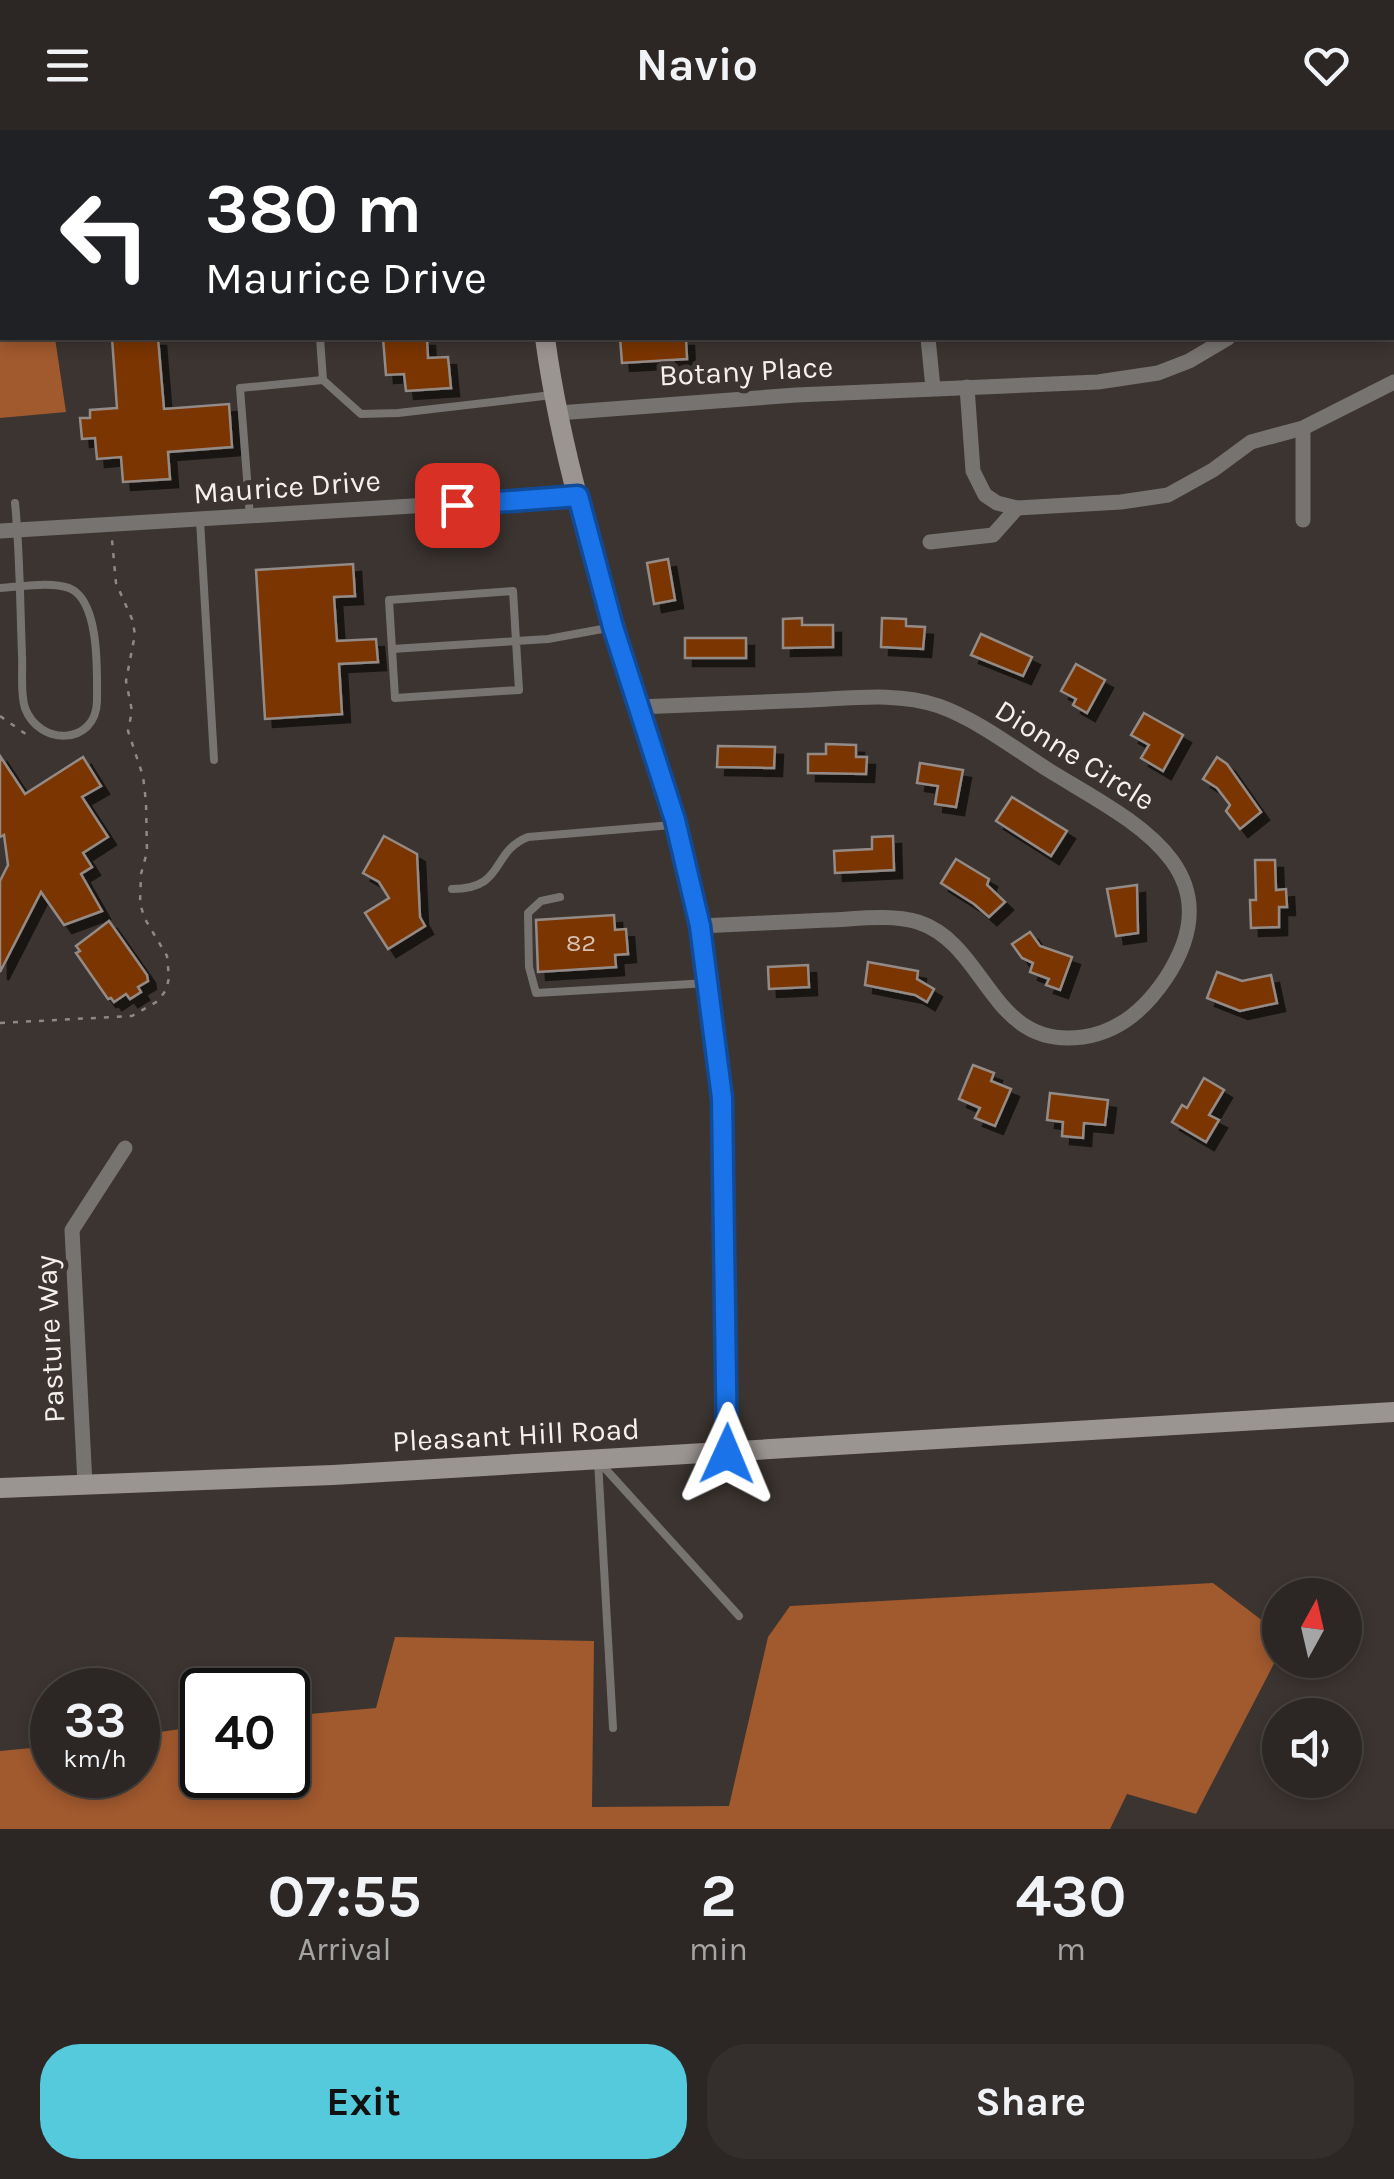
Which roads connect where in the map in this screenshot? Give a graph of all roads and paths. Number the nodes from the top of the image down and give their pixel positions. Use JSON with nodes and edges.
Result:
{"nodes":[{"id":1,"x":320,"y":340,"type":"edge"},
{"id":2,"x":545,"y":340,"type":"edge"},
{"id":3,"x":928,"y":340,"type":"edge"},
{"id":4,"x":1222,"y":340,"type":"edge"},
{"id":5,"x":323,"y":380,"type":"junction"},
{"id":6,"x":1394,"y":382,"type":"edge"},
{"id":7,"x":967,"y":387,"type":"junction"},
{"id":8,"x":933,"y":388,"type":"junction"},
{"id":9,"x":556,"y":404,"type":"junction"},
{"id":10,"x":1303,"y":428,"type":"junction"},
{"id":11,"x":578,"y":496,"type":"junction"},
{"id":12,"x":14,"y":502,"type":"dead end"},
{"id":13,"x":1017,"y":508,"type":"junction"},
{"id":14,"x":250,"y":517,"type":"junction"},
{"id":15,"x":200,"y":520,"type":"junction"},
{"id":16,"x":1303,"y":520,"type":"dead end"},
{"id":17,"x":110,"y":526,"type":"junction"},
{"id":18,"x":17,"y":530,"type":"junction"},
{"id":19,"x":0,"y":531,"type":"edge"},
{"id":20,"x":930,"y":542,"type":"dead end"},
{"id":21,"x":19,"y":587,"type":"junction"},
{"id":22,"x":0,"y":588,"type":"edge"},
{"id":23,"x":613,"y":627,"type":"junction"},
{"id":24,"x":516,"y":641,"type":"junction"},
{"id":25,"x":392,"y":649,"type":"junction"},
{"id":26,"x":638,"y":707,"type":"junction"},
{"id":27,"x":214,"y":760,"type":"dead end"},
{"id":28,"x":676,"y":824,"type":"junction"},
{"id":29,"x":452,"y":889,"type":"dead end"},
{"id":30,"x":560,"y":897,"type":"dead end"},
{"id":31,"x":700,"y":926,"type":"junction"},
{"id":32,"x":708,"y":983,"type":"junction"},
{"id":33,"x":0,"y":1023,"type":"edge"},
{"id":34,"x":126,"y":1148,"type":"dead end"},
{"id":35,"x":1394,"y":1412,"type":"edge"},
{"id":36,"x":727,"y":1454,"type":"junction"},
{"id":37,"x":598,"y":1460,"type":"junction"},
{"id":38,"x":85,"y":1484,"type":"junction"},
{"id":39,"x":0,"y":1488,"type":"edge"},
{"id":40,"x":739,"y":1616,"type":"dead end"},
{"id":41,"x":613,"y":1728,"type":"dead end"}],
"edges":[{"from":1,"to":5,"type":"lane"},
{"from":2,"to":9,"type":"street"},
{"from":3,"to":8,"type":"street"},
{"from":4,"to":7,"type":"street","name":"Botany Place"},
{"from":5,"to":9,"type":"lane"},
{"from":5,"to":14,"type":"lane"},
{"from":6,"to":10,"type":"street"},
{"from":7,"to":8,"type":"street","name":"Botany Place"},
{"from":7,"to":13,"type":"street"},
{"from":8,"to":9,"type":"street","name":"Botany Place"},
{"from":9,"to":11,"type":"street"},
{"from":10,"to":13,"type":"street"},
{"from":10,"to":16,"type":"street"},
{"from":11,"to":14,"type":"street","name":"Maurice Drive"},
{"from":11,"to":23,"type":"street"},
{"from":12,"to":18,"type":"lane"},
{"from":13,"to":20,"type":"street"},
{"from":14,"to":15,"type":"street","name":"Maurice Drive"},
{"from":15,"to":17,"type":"street","name":"Maurice Drive"},
{"from":15,"to":27,"type":"lane"},
{"from":17,"to":18,"type":"street","name":"Maurice Drive"},
{"from":17,"to":33,"type":"path"},
{"from":18,"to":19,"type":"street","name":"Maurice Drive"},
{"from":18,"to":21,"type":"lane"},
{"from":21,"to":21,"type":"lane"},
{"from":21,"to":22,"type":"lane"},
{"from":23,"to":24,"type":"lane"},
{"from":23,"to":26,"type":"street"},
{"from":24,"to":25,"type":"lane"},
{"from":24,"to":25,"type":"lane"},
{"from":24,"to":25,"type":"lane"},
{"from":26,"to":28,"type":"street"},
{"from":26,"to":31,"type":"street","name":"Dionne Circle"},
{"from":28,"to":29,"type":"lane"},
{"from":28,"to":31,"type":"street"},
{"from":30,"to":32,"type":"lane"},
{"from":31,"to":32,"type":"street"},
{"from":32,"to":36,"type":"street"},
{"from":34,"to":38,"type":"street","name":"Pasture Way"},
{"from":35,"to":36,"type":"street","name":"Pleasant Hill Road"},
{"from":36,"to":37,"type":"street","name":"Pleasant Hill Road"},
{"from":37,"to":38,"type":"street","name":"Pleasant Hill Road"},
{"from":37,"to":40,"type":"lane"},
{"from":37,"to":41,"type":"lane"},
{"from":38,"to":39,"type":"street","name":"Pleasant Hill Road"}]}
